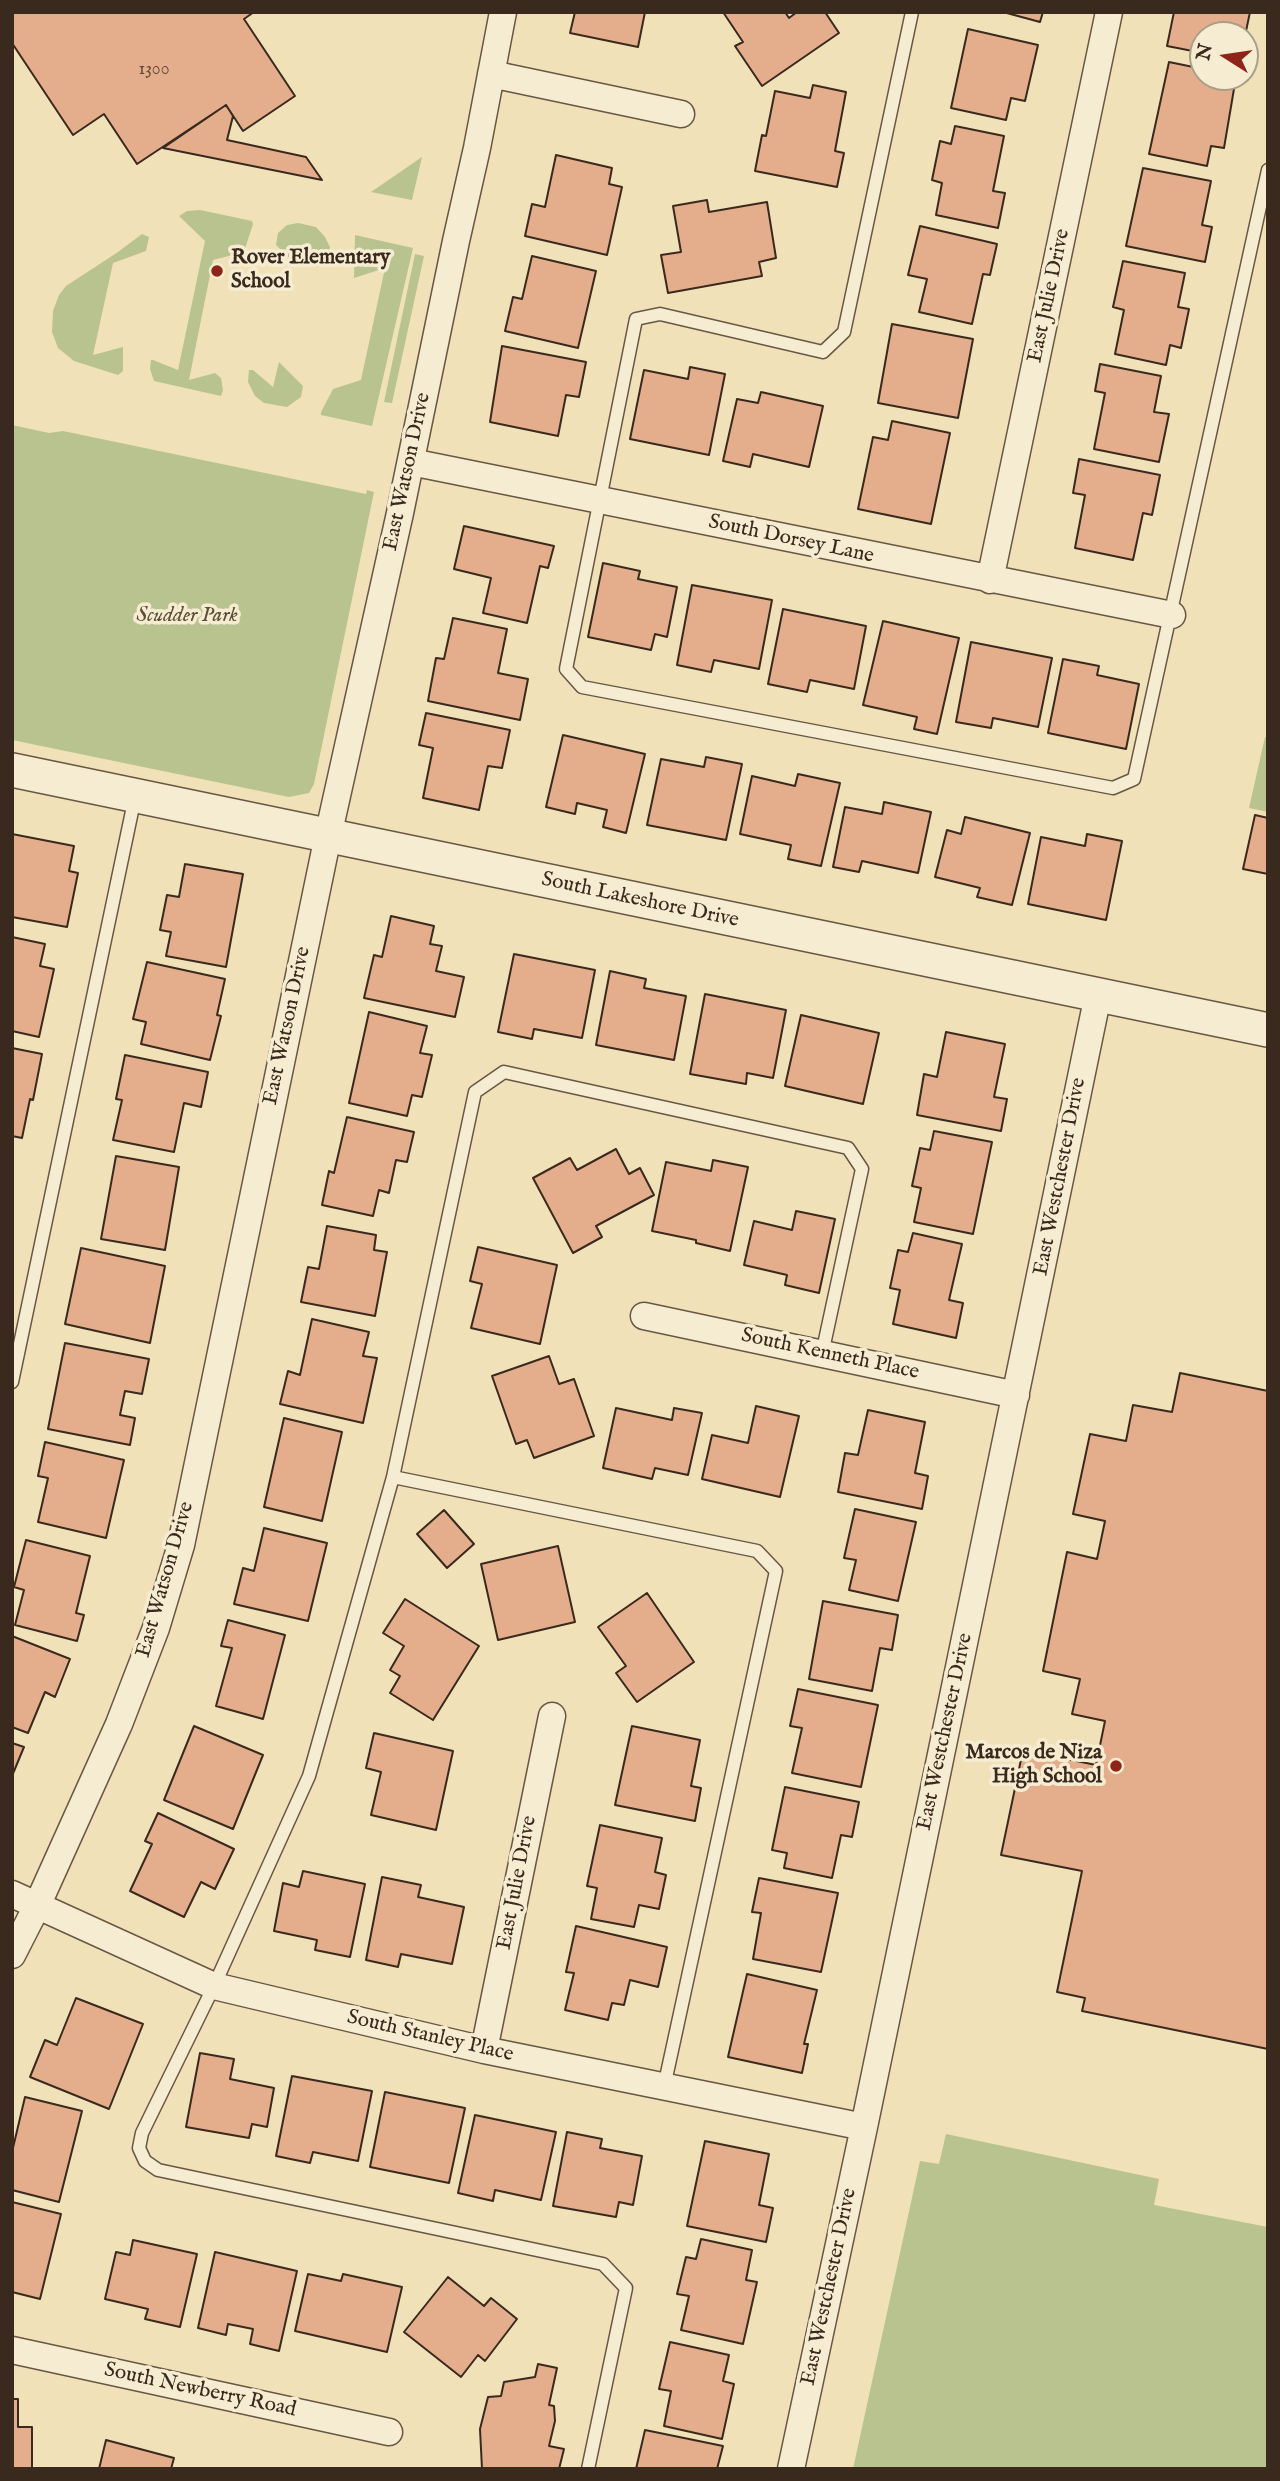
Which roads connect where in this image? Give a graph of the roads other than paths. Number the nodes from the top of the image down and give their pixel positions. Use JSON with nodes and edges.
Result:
{"nodes":[{"id":1,"x":503,"y":12,"type":"edge"},
{"id":2,"x":912,"y":12,"type":"edge"},
{"id":3,"x":1109,"y":12,"type":"edge"},
{"id":4,"x":491,"y":74,"type":"junction"},
{"id":5,"x":681,"y":114,"type":"dead end"},
{"id":6,"x":1268,"y":170,"type":"edge"},
{"id":7,"x":411,"y":462,"type":"junction"},
{"id":8,"x":598,"y":500,"type":"junction"},
{"id":9,"x":990,"y":580,"type":"junction"},
{"id":10,"x":1172,"y":615,"type":"junction"},
{"id":11,"x":12,"y":771,"type":"edge"},
{"id":12,"x":135,"y":796,"type":"junction"},
{"id":13,"x":328,"y":836,"type":"junction"},
{"id":14,"x":1098,"y":995,"type":"junction"},
{"id":15,"x":1268,"y":1030,"type":"edge"},
{"id":16,"x":643,"y":1316,"type":"dead end"},
{"id":17,"x":822,"y":1354,"type":"junction"},
{"id":18,"x":12,"y":1382,"type":"edge"},
{"id":19,"x":1016,"y":1395,"type":"junction"},
{"id":20,"x":393,"y":1476,"type":"junction"},
{"id":21,"x":552,"y":1716,"type":"dead end"},
{"id":22,"x":12,"y":1894,"type":"edge"},
{"id":23,"x":37,"y":1906,"type":"junction"},
{"id":24,"x":12,"y":1955,"type":"edge"},
{"id":25,"x":214,"y":1986,"type":"junction"},
{"id":26,"x":484,"y":2050,"type":"junction"},
{"id":27,"x":664,"y":2087,"type":"junction"},
{"id":28,"x":864,"y":2127,"type":"junction"},
{"id":29,"x":12,"y":2350,"type":"edge"},
{"id":30,"x":388,"y":2432,"type":"dead end"},
{"id":31,"x":588,"y":2469,"type":"edge"},
{"id":32,"x":791,"y":2469,"type":"edge"}],
"edges":[{"from":1,"to":4,"type":"street","name":"East Watson Drive"},
{"from":2,"to":8,"type":"lane"},
{"from":3,"to":9,"type":"street","name":"East Julie Drive"},
{"from":4,"to":5,"type":"street"},
{"from":4,"to":7,"type":"street","name":"East Watson Drive"},
{"from":6,"to":10,"type":"lane"},
{"from":7,"to":8,"type":"street","name":"South Dorsey Lane"},
{"from":7,"to":13,"type":"street","name":"East Watson Drive"},
{"from":8,"to":9,"type":"street","name":"South Dorsey Lane"},
{"from":8,"to":10,"type":"lane"},
{"from":9,"to":10,"type":"street","name":"South Dorsey Lane"},
{"from":11,"to":12,"type":"street","name":"South Lakeshore Drive"},
{"from":12,"to":13,"type":"street","name":"South Lakeshore Drive"},
{"from":12,"to":18,"type":"lane"},
{"from":13,"to":14,"type":"street","name":"South Lakeshore Drive"},
{"from":13,"to":23,"type":"street","name":"East Watson Drive"},
{"from":14,"to":15,"type":"street","name":"South Lakeshore Drive"},
{"from":14,"to":19,"type":"street","name":"East Westchester Drive"},
{"from":16,"to":17,"type":"street","name":"South Kenneth Place"},
{"from":17,"to":19,"type":"street","name":"South Kenneth Place"},
{"from":17,"to":20,"type":"lane"},
{"from":19,"to":28,"type":"street","name":"East Westchester Drive"},
{"from":20,"to":25,"type":"lane"},
{"from":20,"to":27,"type":"lane"},
{"from":21,"to":26,"type":"street","name":"East Julie Drive"},
{"from":22,"to":23,"type":"street","name":"South Stanley Place"},
{"from":23,"to":24,"type":"street","name":"East Watson Drive"},
{"from":23,"to":25,"type":"street","name":"South Stanley Place"},
{"from":25,"to":26,"type":"street","name":"South Stanley Place"},
{"from":25,"to":31,"type":"lane"},
{"from":26,"to":27,"type":"street","name":"South Stanley Place"},
{"from":27,"to":28,"type":"street","name":"South Stanley Place"},
{"from":28,"to":32,"type":"street","name":"East Westchester Drive"},
{"from":29,"to":30,"type":"street","name":"South Newberry Road"}]}
